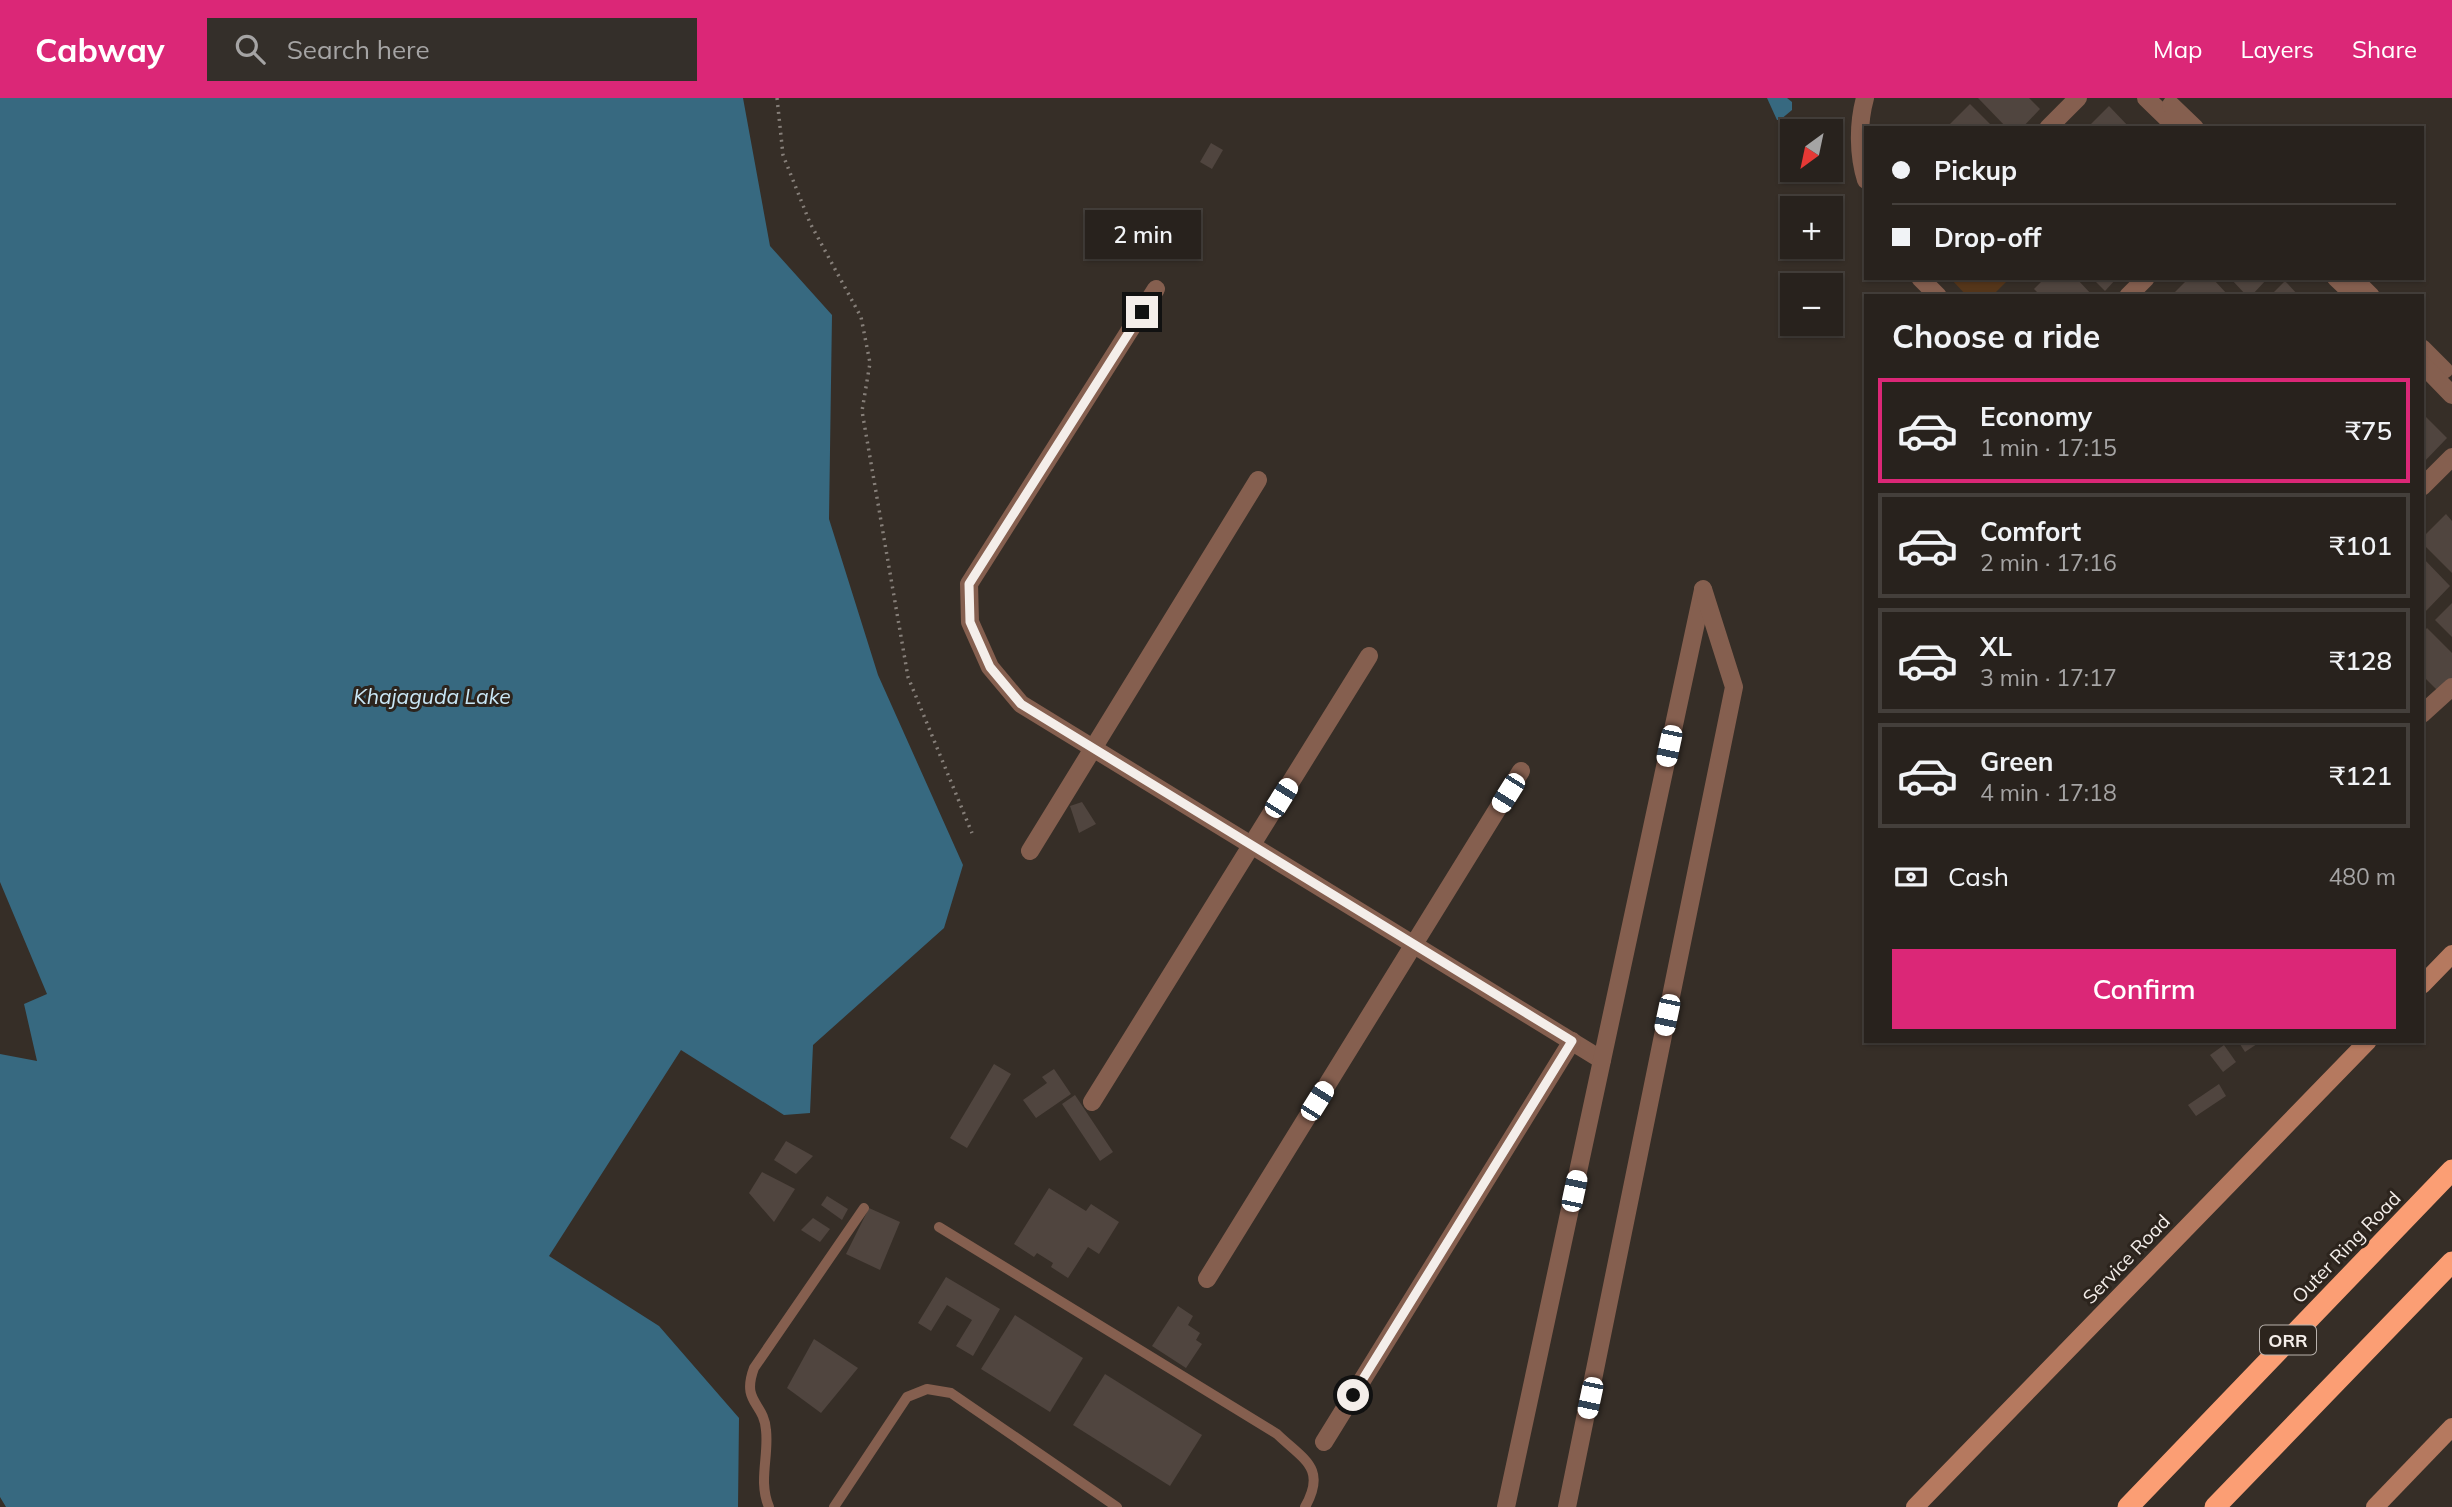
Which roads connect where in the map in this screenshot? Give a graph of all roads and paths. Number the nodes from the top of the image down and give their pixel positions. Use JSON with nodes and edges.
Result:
{"nodes":[{"id":1,"x":777,"y":98,"type":"edge"},
{"id":2,"x":1865,"y":98,"type":"edge"},
{"id":3,"x":2078,"y":98,"type":"edge"},
{"id":4,"x":2146,"y":98,"type":"edge"},
{"id":5,"x":2164,"y":98,"type":"edge"},
{"id":6,"x":2050,"y":126,"type":"edge"},
{"id":7,"x":2175,"y":126,"type":"edge"},
{"id":8,"x":2193,"y":126,"type":"edge"},
{"id":9,"x":1864,"y":165,"type":"edge"},
{"id":10,"x":1922,"y":280,"type":"edge"},
{"id":11,"x":2144,"y":280,"type":"edge"},
{"id":12,"x":2338,"y":280,"type":"edge"},
{"id":13,"x":2355,"y":280,"type":"edge"},
{"id":14,"x":1156,"y":289,"type":"dead end"},
{"id":15,"x":1936,"y":294,"type":"edge"},
{"id":16,"x":2130,"y":294,"type":"edge"},
{"id":17,"x":2353,"y":294,"type":"edge"},
{"id":18,"x":2369,"y":294,"type":"edge"},
{"id":19,"x":2424,"y":350,"type":"edge"},
{"id":20,"x":2424,"y":366,"type":"edge"},
{"id":21,"x":2452,"y":378,"type":"edge"},
{"id":22,"x":2452,"y":395,"type":"edge"},
{"id":23,"x":2452,"y":457,"type":"edge"},
{"id":24,"x":1258,"y":480,"type":"dead end"},
{"id":25,"x":2424,"y":485,"type":"edge"},
{"id":26,"x":1369,"y":656,"type":"dead end"},
{"id":27,"x":2452,"y":687,"type":"edge"},
{"id":28,"x":2424,"y":712,"type":"edge"},
{"id":29,"x":1093,"y":748,"type":"junction"},
{"id":30,"x":1521,"y":771,"type":"dead end"},
{"id":31,"x":972,"y":833,"type":"dead end"},
{"id":32,"x":1252,"y":845,"type":"junction"},
{"id":33,"x":1030,"y":851,"type":"dead end"},
{"id":34,"x":1414,"y":945,"type":"junction"},
{"id":35,"x":2452,"y":954,"type":"edge"},
{"id":36,"x":2424,"y":983,"type":"edge"},
{"id":37,"x":1572,"y":1041,"type":"junction"},
{"id":38,"x":2366,"y":1043,"type":"edge"},
{"id":39,"x":1602,"y":1060,"type":"junction"},
{"id":40,"x":1092,"y":1102,"type":"dead end"},
{"id":41,"x":2452,"y":1170,"type":"edge"},
{"id":42,"x":863,"y":1208,"type":"dead end"},
{"id":43,"x":939,"y":1227,"type":"dead end"},
{"id":44,"x":2452,"y":1262,"type":"edge"},
{"id":45,"x":1207,"y":1279,"type":"dead end"},
{"id":46,"x":2452,"y":1427,"type":"edge"},
{"id":47,"x":1324,"y":1442,"type":"dead end"},
{"id":48,"x":769,"y":1507,"type":"edge"},
{"id":49,"x":834,"y":1507,"type":"edge"},
{"id":50,"x":1117,"y":1507,"type":"edge"},
{"id":51,"x":1305,"y":1507,"type":"edge"},
{"id":52,"x":1506,"y":1507,"type":"edge"},
{"id":53,"x":1567,"y":1507,"type":"edge"},
{"id":54,"x":1915,"y":1507,"type":"edge"},
{"id":55,"x":2127,"y":1507,"type":"edge"},
{"id":56,"x":2215,"y":1507,"type":"edge"},
{"id":57,"x":2375,"y":1507,"type":"edge"}],
"edges":[{"from":1,"to":31,"type":"path"},
{"from":2,"to":9,"type":"street"},
{"from":3,"to":6,"type":"street"},
{"from":4,"to":7,"type":"street"},
{"from":5,"to":8,"type":"street"},
{"from":10,"to":15,"type":"street"},
{"from":11,"to":16,"type":"street"},
{"from":12,"to":17,"type":"street"},
{"from":13,"to":18,"type":"street"},
{"from":14,"to":29,"type":"street"},
{"from":19,"to":21,"type":"street"},
{"from":20,"to":22,"type":"street"},
{"from":23,"to":25,"type":"street"},
{"from":24,"to":29,"type":"street"},
{"from":26,"to":32,"type":"street"},
{"from":27,"to":28,"type":"street"},
{"from":29,"to":32,"type":"street"},
{"from":29,"to":33,"type":"street"},
{"from":30,"to":34,"type":"street"},
{"from":32,"to":34,"type":"street"},
{"from":32,"to":40,"type":"street"},
{"from":34,"to":37,"type":"street"},
{"from":34,"to":45,"type":"street"},
{"from":35,"to":36,"type":"main road"},
{"from":37,"to":39,"type":"street"},
{"from":37,"to":47,"type":"street"},
{"from":38,"to":54,"type":"main road","name":"Service Road"},
{"from":39,"to":52,"type":"street"},
{"from":39,"to":53,"type":"street"},
{"from":41,"to":55,"type":"highway","name":"Outer Ring Road","number":"ORR"},
{"from":42,"to":48,"type":"lane"},
{"from":43,"to":51,"type":"lane"},
{"from":44,"to":56,"type":"highway"},
{"from":46,"to":57,"type":"main road"},
{"from":49,"to":50,"type":"lane"}]}
